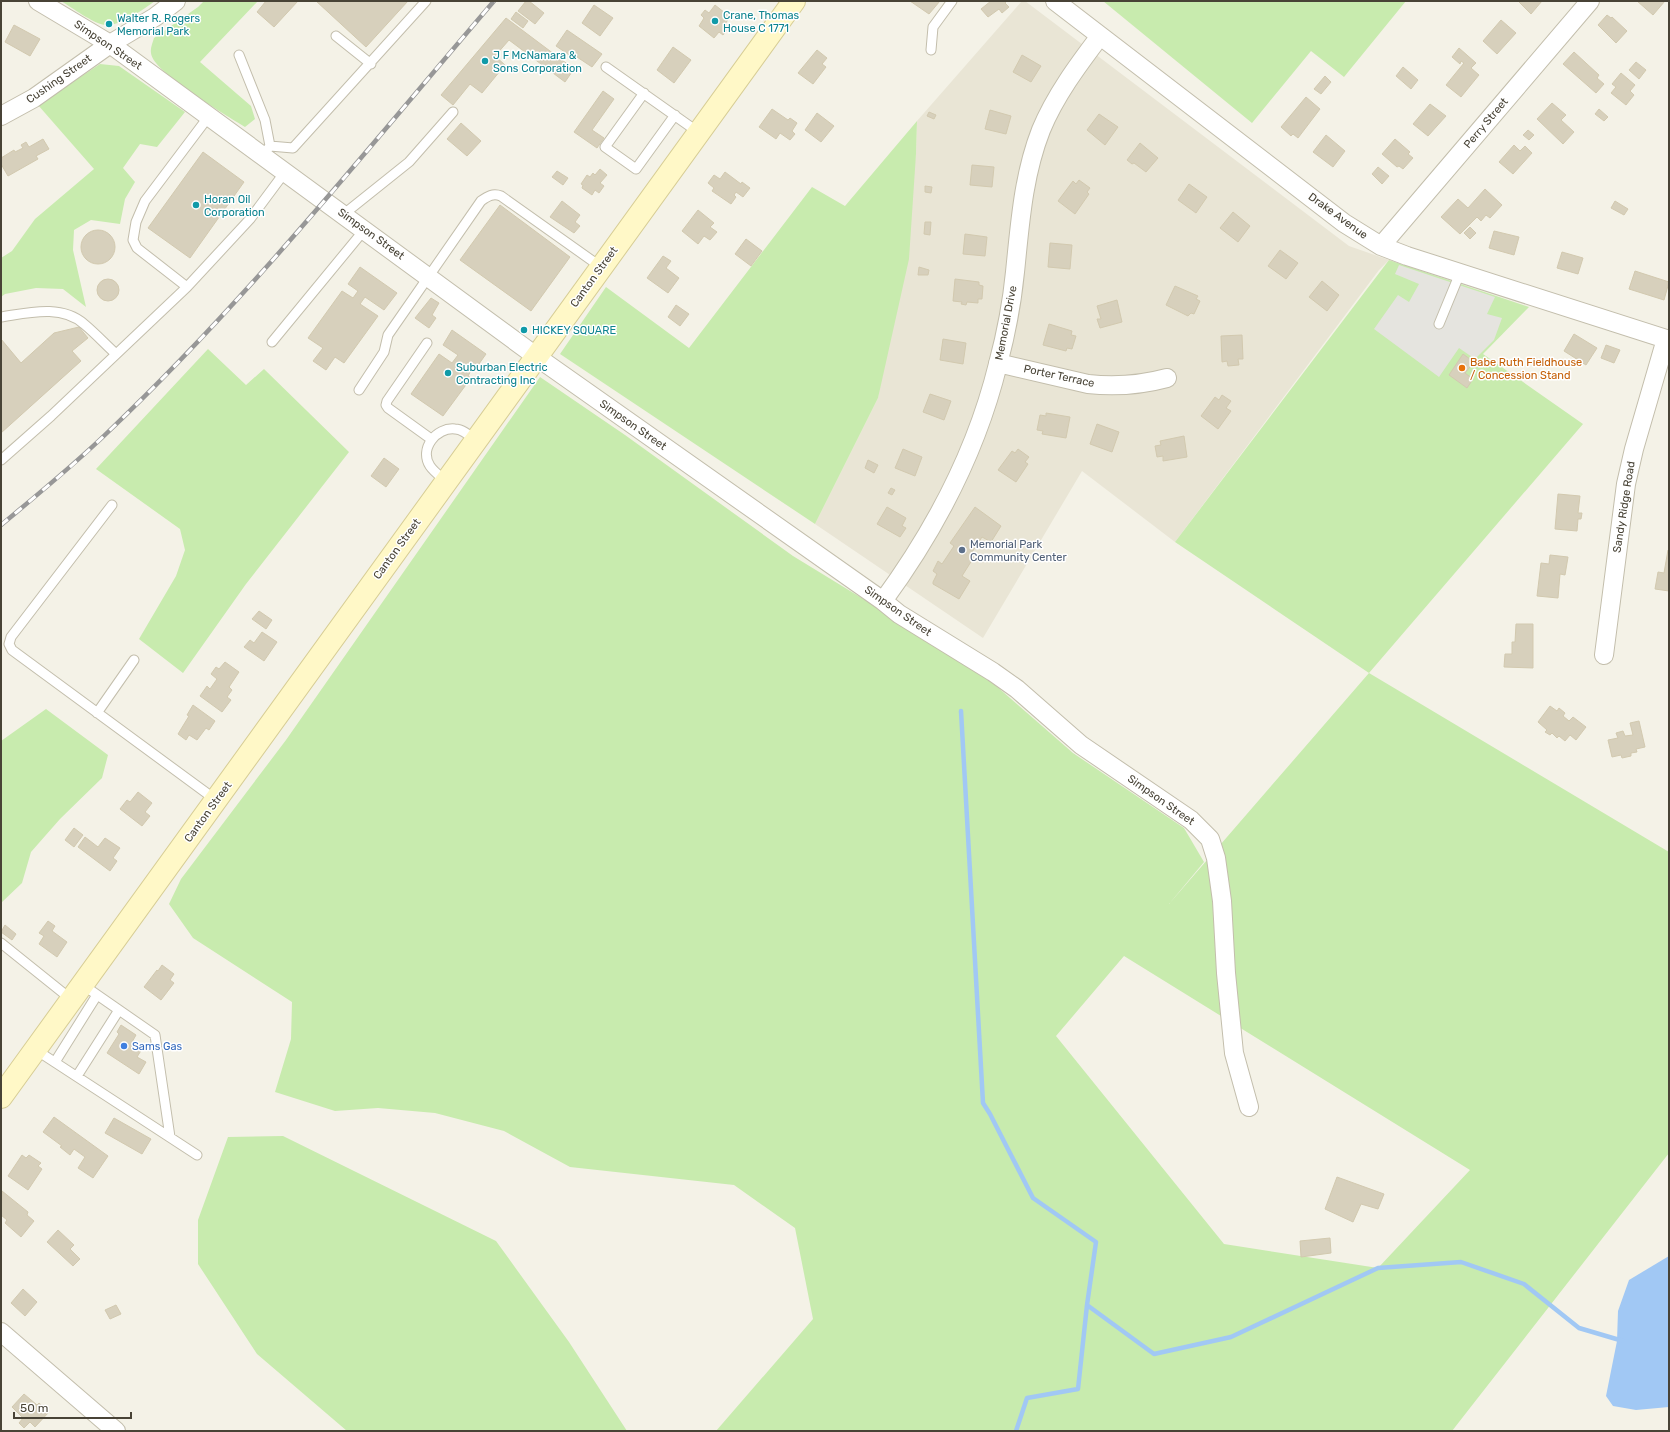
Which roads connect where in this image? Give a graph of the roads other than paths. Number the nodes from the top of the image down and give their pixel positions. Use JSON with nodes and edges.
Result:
{"nodes":[{"id":1,"x":38,"y":1,"type":"edge"},
{"id":2,"x":176,"y":1,"type":"edge"},
{"id":3,"x":426,"y":1,"type":"edge"},
{"id":4,"x":794,"y":1,"type":"edge"},
{"id":5,"x":952,"y":1,"type":"edge"},
{"id":6,"x":1055,"y":1,"type":"edge"},
{"id":7,"x":1590,"y":1,"type":"edge"},
{"id":8,"x":336,"y":36,"type":"dead end"},
{"id":9,"x":1100,"y":36,"type":"junction"},
{"id":10,"x":110,"y":44,"type":"junction"},
{"id":11,"x":931,"y":50,"type":"dead end"},
{"id":12,"x":238,"y":55,"type":"dead end"},
{"id":13,"x":370,"y":64,"type":"junction"},
{"id":14,"x":606,"y":67,"type":"dead end"},
{"id":15,"x":644,"y":93,"type":"junction"},
{"id":16,"x":453,"y":112,"type":"dead end"},
{"id":17,"x":1,"y":116,"type":"edge"},
{"id":18,"x":209,"y":116,"type":"junction"},
{"id":19,"x":675,"y":116,"type":"junction"},
{"id":20,"x":698,"y":132,"type":"junction"},
{"id":21,"x":266,"y":150,"type":"junction"},
{"id":22,"x":285,"y":172,"type":"junction"},
{"id":23,"x":344,"y":214,"type":"junction"},
{"id":24,"x":364,"y":229,"type":"junction"},
{"id":25,"x":1381,"y":246,"type":"junction"},
{"id":26,"x":601,"y":267,"type":"junction"},
{"id":27,"x":1460,"y":273,"type":"junction"},
{"id":28,"x":428,"y":276,"type":"junction"},
{"id":29,"x":188,"y":287,"type":"junction"},
{"id":30,"x":1,"y":317,"type":"edge"},
{"id":31,"x":1439,"y":324,"type":"dead end"},
{"id":32,"x":1668,"y":340,"type":"edge"},
{"id":33,"x":272,"y":342,"type":"dead end"},
{"id":34,"x":427,"y":343,"type":"dead end"},
{"id":35,"x":116,"y":354,"type":"junction"},
{"id":36,"x":537,"y":357,"type":"junction"},
{"id":37,"x":998,"y":363,"type":"junction"},
{"id":38,"x":1167,"y":378,"type":"dead end"},
{"id":39,"x":359,"y":390,"type":"dead end"},
{"id":40,"x":431,"y":439,"type":"junction"},
{"id":41,"x":476,"y":441,"type":"junction"},
{"id":42,"x":1,"y":460,"type":"edge"},
{"id":43,"x":446,"y":481,"type":"junction"},
{"id":44,"x":112,"y":505,"type":"dead end"},
{"id":45,"x":883,"y":601,"type":"junction"},
{"id":46,"x":1604,"y":655,"type":"dead end"},
{"id":47,"x":134,"y":660,"type":"dead end"},
{"id":48,"x":97,"y":713,"type":"junction"},
{"id":49,"x":216,"y":800,"type":"junction"},
{"id":50,"x":1,"y":943,"type":"edge"},
{"id":51,"x":84,"y":993,"type":"junction"},
{"id":52,"x":119,"y":1010,"type":"junction"},
{"id":53,"x":36,"y":1050,"type":"junction"},
{"id":54,"x":55,"y":1062,"type":"junction"},
{"id":55,"x":77,"y":1076,"type":"junction"},
{"id":56,"x":1,"y":1097,"type":"edge"},
{"id":57,"x":1249,"y":1107,"type":"dead end"},
{"id":58,"x":170,"y":1137,"type":"junction"},
{"id":59,"x":197,"y":1155,"type":"dead end"},
{"id":60,"x":1,"y":1332,"type":"edge"},
{"id":61,"x":116,"y":1431,"type":"edge"}],
"edges":[{"from":1,"to":10,"type":"street","name":"Simpson Street"},
{"from":2,"to":10,"type":"street","name":"Cushing Street"},
{"from":3,"to":13,"type":"lane"},
{"from":4,"to":20,"type":"main road","name":"Canton Street"},
{"from":5,"to":11,"type":"lane"},
{"from":6,"to":9,"type":"street","name":"Drake Avenue"},
{"from":7,"to":25,"type":"street","name":"Perry Street"},
{"from":8,"to":13,"type":"lane"},
{"from":9,"to":25,"type":"street","name":"Drake Avenue"},
{"from":9,"to":37,"type":"street","name":"Memorial Drive"},
{"from":10,"to":17,"type":"street","name":"Cushing Street"},
{"from":10,"to":18,"type":"street","name":"Simpson Street"},
{"from":12,"to":21,"type":"lane"},
{"from":13,"to":21,"type":"lane"},
{"from":14,"to":15,"type":"lane"},
{"from":15,"to":19,"type":"lane"},
{"from":15,"to":19,"type":"lane"},
{"from":16,"to":23,"type":"lane"},
{"from":18,"to":21,"type":"street","name":"Simpson Street"},
{"from":18,"to":29,"type":"lane"},
{"from":19,"to":20,"type":"lane"},
{"from":20,"to":26,"type":"main road","name":"Canton Street"},
{"from":21,"to":22,"type":"street","name":"Simpson Street"},
{"from":22,"to":23,"type":"street","name":"Simpson Street"},
{"from":22,"to":29,"type":"lane"},
{"from":23,"to":24,"type":"street","name":"Simpson Street"},
{"from":24,"to":28,"type":"street","name":"Simpson Street"},
{"from":24,"to":33,"type":"lane"},
{"from":25,"to":27,"type":"street","name":"Drake Avenue"},
{"from":26,"to":28,"type":"lane"},
{"from":26,"to":36,"type":"main road","name":"Canton Street"},
{"from":27,"to":31,"type":"lane"},
{"from":27,"to":32,"type":"street","name":"Drake Avenue"},
{"from":28,"to":36,"type":"street","name":"Simpson Street"},
{"from":28,"to":39,"type":"lane"},
{"from":29,"to":35,"type":"lane"},
{"from":30,"to":35,"type":"lane"},
{"from":32,"to":46,"type":"street","name":"Sandy Ridge Road"},
{"from":34,"to":40,"type":"lane"},
{"from":35,"to":42,"type":"lane"},
{"from":36,"to":41,"type":"main road","name":"Canton Street"},
{"from":36,"to":45,"type":"street","name":"Simpson Street"},
{"from":37,"to":38,"type":"street","name":"Porter Terrace"},
{"from":37,"to":45,"type":"street","name":"Memorial Drive"},
{"from":40,"to":41,"type":"lane"},
{"from":40,"to":43,"type":"lane"},
{"from":41,"to":43,"type":"main road","name":"Canton Street"},
{"from":43,"to":49,"type":"main road","name":"Canton Street"},
{"from":44,"to":48,"type":"lane"},
{"from":45,"to":57,"type":"street","name":"Simpson Street"},
{"from":47,"to":48,"type":"lane"},
{"from":48,"to":49,"type":"lane"},
{"from":49,"to":51,"type":"main road","name":"Canton Street"},
{"from":50,"to":51,"type":"lane"},
{"from":51,"to":52,"type":"lane"},
{"from":51,"to":53,"type":"main road","name":"Canton Street"},
{"from":51,"to":54,"type":"lane"},
{"from":52,"to":55,"type":"lane"},
{"from":52,"to":58,"type":"lane"},
{"from":53,"to":54,"type":"lane"},
{"from":53,"to":56,"type":"main road","name":"Canton Street"},
{"from":54,"to":55,"type":"lane"},
{"from":55,"to":58,"type":"lane"},
{"from":58,"to":59,"type":"lane"},
{"from":60,"to":61,"type":"street"}]}
